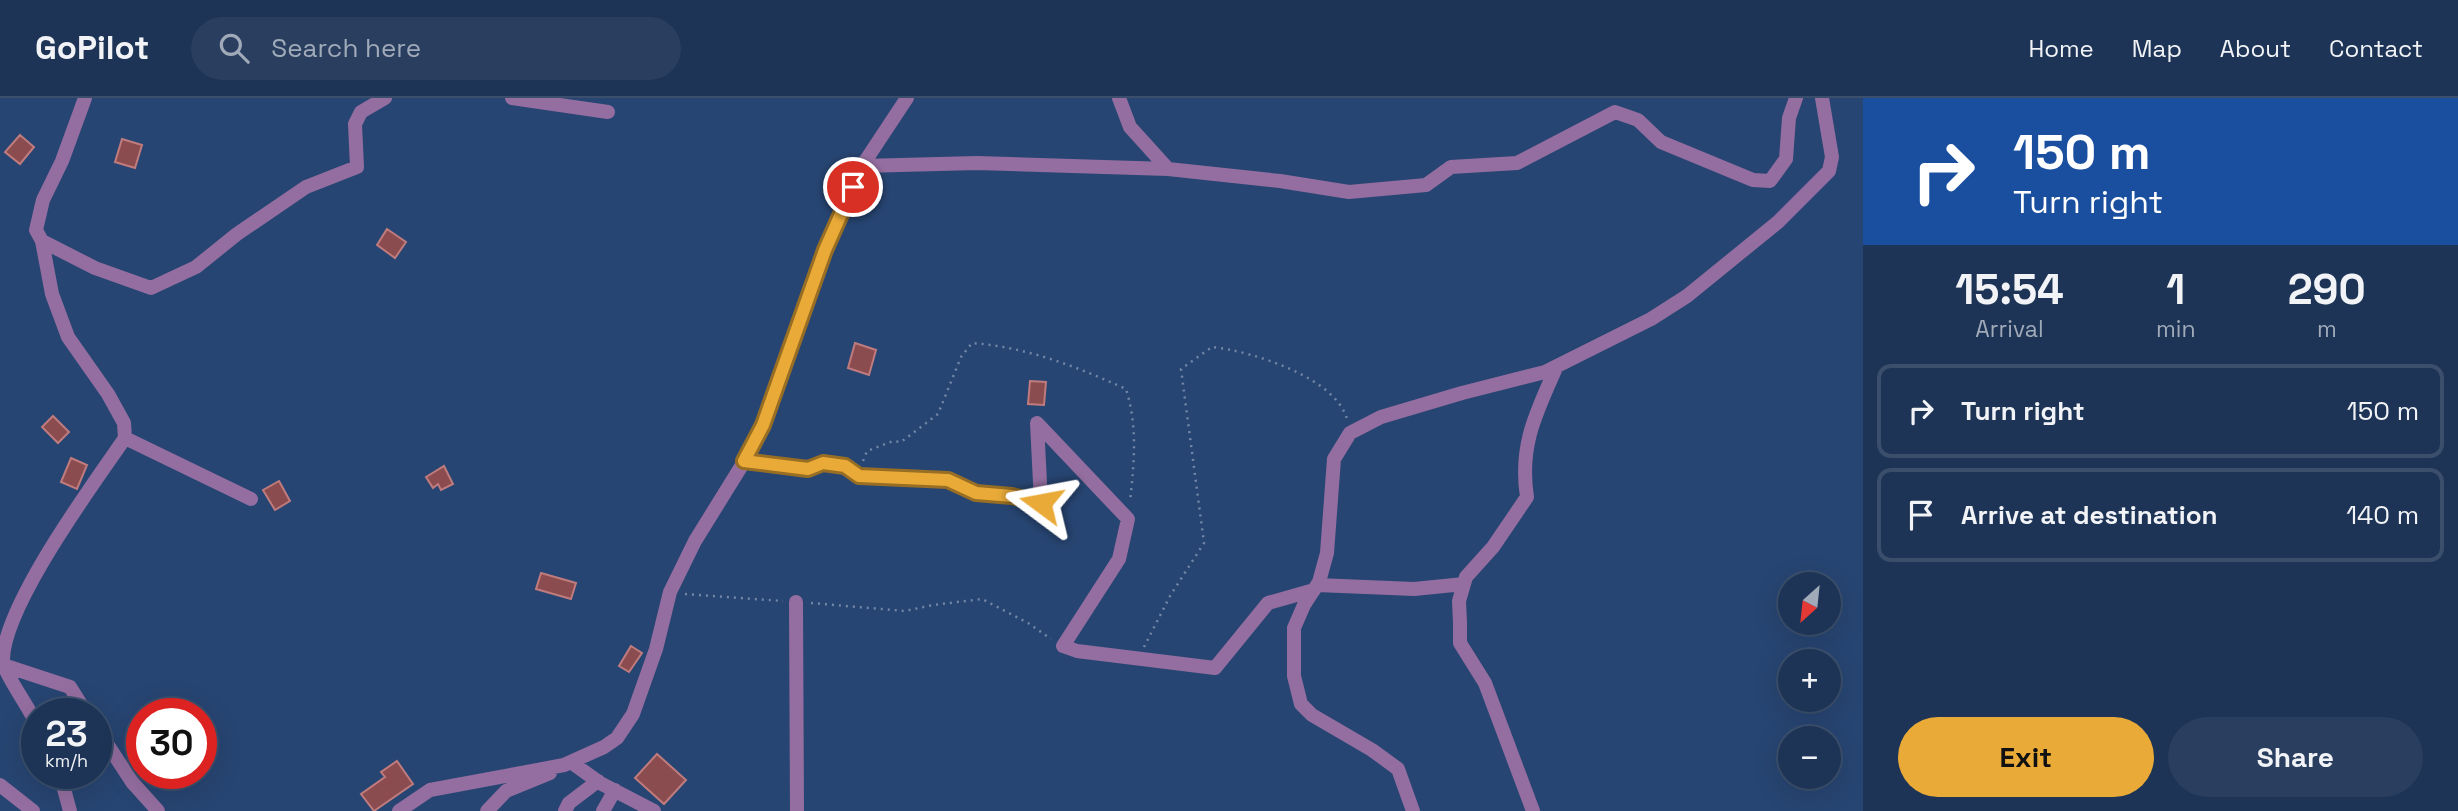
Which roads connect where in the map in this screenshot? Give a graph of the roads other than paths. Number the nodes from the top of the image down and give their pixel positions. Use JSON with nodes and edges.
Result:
{"nodes":[{"id":1,"x":85,"y":98,"type":"edge"},
{"id":2,"x":385,"y":98,"type":"edge"},
{"id":3,"x":512,"y":98,"type":"edge"},
{"id":4,"x":907,"y":98,"type":"edge"},
{"id":5,"x":1119,"y":98,"type":"edge"},
{"id":6,"x":1796,"y":98,"type":"edge"},
{"id":7,"x":1822,"y":98,"type":"edge"},
{"id":8,"x":608,"y":113,"type":"dead end"},
{"id":9,"x":862,"y":166,"type":"junction"},
{"id":10,"x":1168,"y":169,"type":"junction"},
{"id":11,"x":42,"y":241,"type":"junction"},
{"id":12,"x":1556,"y":368,"type":"junction"},
{"id":13,"x":125,"y":438,"type":"junction"},
{"id":14,"x":744,"y":461,"type":"junction"},
{"id":15,"x":251,"y":499,"type":"dead end"},
{"id":16,"x":1464,"y":584,"type":"junction"},
{"id":17,"x":1315,"y":588,"type":"junction"},
{"id":18,"x":796,"y":602,"type":"road end"},
{"id":19,"x":4,"y":665,"type":"junction"},
{"id":20,"x":22,"y":698,"type":"edge"},
{"id":21,"x":77,"y":698,"type":"edge"},
{"id":22,"x":112,"y":751,"type":"edge"},
{"id":23,"x":568,"y":764,"type":"junction"},
{"id":24,"x":598,"y":781,"type":"junction"},
{"id":25,"x":0,"y":785,"type":"edge"},
{"id":26,"x":64,"y":789,"type":"edge"},
{"id":27,"x":615,"y":790,"type":"junction"},
{"id":28,"x":634,"y":806,"type":"edge"},
{"id":29,"x":33,"y":811,"type":"edge"},
{"id":30,"x":70,"y":811,"type":"edge"},
{"id":31,"x":158,"y":811,"type":"edge"},
{"id":32,"x":399,"y":811,"type":"edge"},
{"id":33,"x":487,"y":811,"type":"edge"},
{"id":34,"x":565,"y":811,"type":"edge"},
{"id":35,"x":603,"y":811,"type":"edge"},
{"id":36,"x":654,"y":811,"type":"edge"},
{"id":37,"x":797,"y":811,"type":"edge"},
{"id":38,"x":1413,"y":811,"type":"edge"},
{"id":39,"x":1533,"y":811,"type":"edge"}],
"edges":[{"from":1,"to":11,"type":"street"},
{"from":2,"to":11,"type":"street"},
{"from":3,"to":8,"type":"street"},
{"from":4,"to":9,"type":"street"},
{"from":5,"to":10,"type":"street"},
{"from":6,"to":10,"type":"street"},
{"from":7,"to":12,"type":"street"},
{"from":9,"to":10,"type":"street"},
{"from":9,"to":14,"type":"street"},
{"from":11,"to":13,"type":"street"},
{"from":12,"to":16,"type":"street"},
{"from":12,"to":17,"type":"street"},
{"from":13,"to":15,"type":"street"},
{"from":13,"to":19,"type":"street"},
{"from":14,"to":17,"type":"street"},
{"from":14,"to":23,"type":"street"},
{"from":16,"to":17,"type":"street"},
{"from":16,"to":39,"type":"street"},
{"from":17,"to":38,"type":"street"},
{"from":18,"to":37,"type":"street"},
{"from":19,"to":20,"type":"street"},
{"from":19,"to":21,"type":"street"},
{"from":22,"to":31,"type":"street"},
{"from":23,"to":24,"type":"street"},
{"from":23,"to":32,"type":"street"},
{"from":23,"to":33,"type":"street"},
{"from":24,"to":27,"type":"street"},
{"from":24,"to":34,"type":"street"},
{"from":25,"to":29,"type":"street"},
{"from":26,"to":30,"type":"street"},
{"from":27,"to":28,"type":"street"},
{"from":27,"to":35,"type":"street"},
{"from":28,"to":36,"type":"street"}]}
